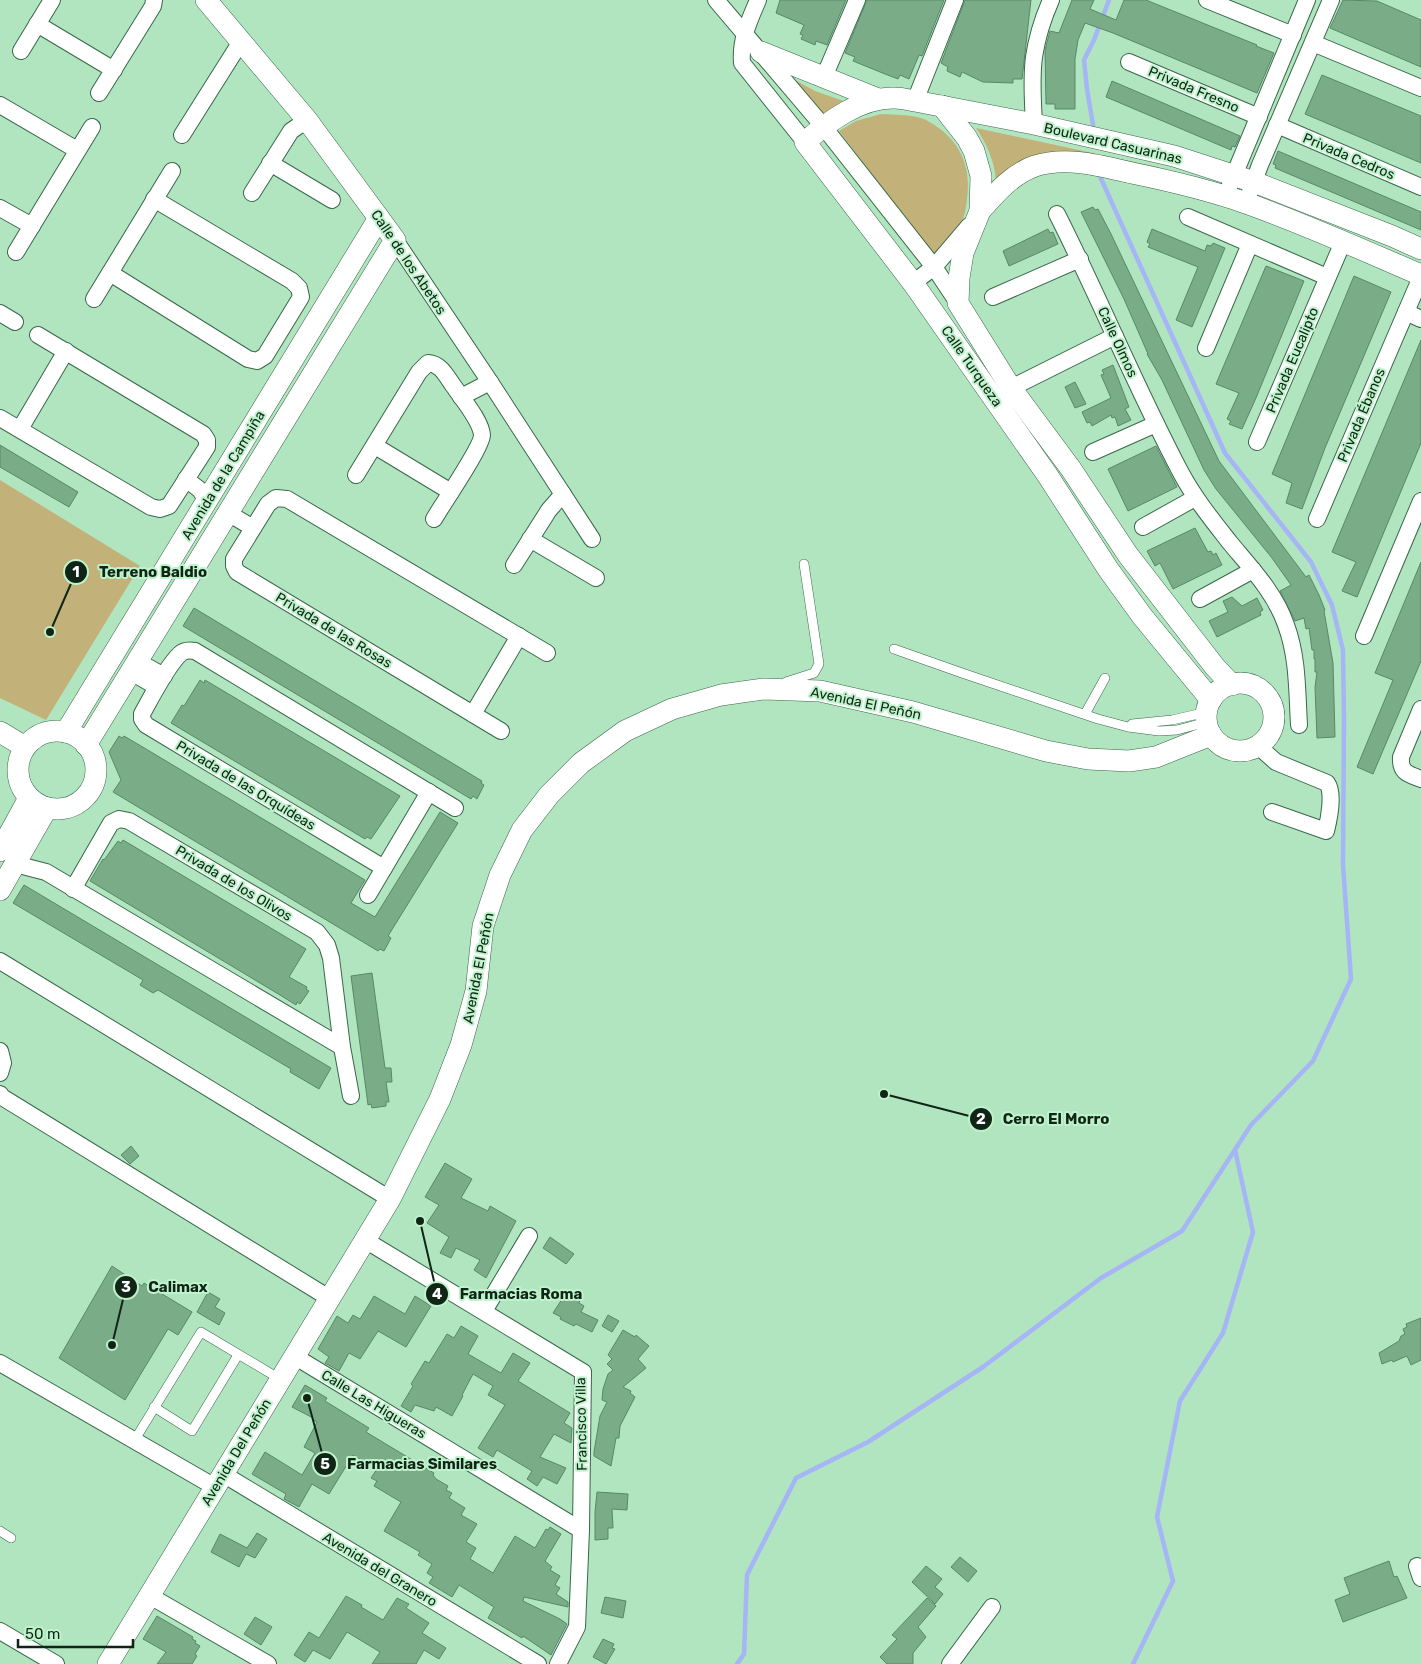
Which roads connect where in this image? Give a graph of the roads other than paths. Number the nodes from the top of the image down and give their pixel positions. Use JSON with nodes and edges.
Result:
{"nodes":[{"id":1,"x":52,"y":0,"type":"edge"},
{"id":2,"x":154,"y":0,"type":"edge"},
{"id":3,"x":206,"y":0,"type":"edge"},
{"id":4,"x":716,"y":0,"type":"edge"},
{"id":5,"x":758,"y":0,"type":"edge"},
{"id":6,"x":857,"y":0,"type":"edge"},
{"id":7,"x":955,"y":0,"type":"edge"},
{"id":8,"x":1051,"y":0,"type":"edge"},
{"id":9,"x":1207,"y":0,"type":"edge"},
{"id":10,"x":1307,"y":0,"type":"edge"},
{"id":11,"x":1331,"y":0,"type":"edge"},
{"id":12,"x":37,"y":24,"type":"junction"},
{"id":13,"x":744,"y":33,"type":"junction"},
{"id":14,"x":1293,"y":36,"type":"junction"},
{"id":15,"x":240,"y":43,"type":"junction"},
{"id":16,"x":1312,"y":43,"type":"junction"},
{"id":17,"x":21,"y":51,"type":"dead end"},
{"id":18,"x":761,"y":52,"type":"junction"},
{"id":19,"x":1129,"y":62,"type":"dead end"},
{"id":20,"x":114,"y":70,"type":"junction"},
{"id":21,"x":824,"y":77,"type":"junction"},
{"id":22,"x":1421,"y":88,"type":"edge"},
{"id":23,"x":99,"y":93,"type":"dead end"},
{"id":24,"x":878,"y":99,"type":"junction"},
{"id":25,"x":915,"y":101,"type":"junction"},
{"id":26,"x":0,"y":105,"type":"edge"},
{"id":27,"x":942,"y":106,"type":"junction"},
{"id":28,"x":1259,"y":117,"type":"junction"},
{"id":29,"x":306,"y":120,"type":"junction"},
{"id":30,"x":1034,"y":124,"type":"junction"},
{"id":31,"x":1277,"y":125,"type":"junction"},
{"id":32,"x":823,"y":126,"type":"junction"},
{"id":33,"x":92,"y":127,"type":"dead end"},
{"id":34,"x":182,"y":135,"type":"dead end"},
{"id":35,"x":805,"y":142,"type":"junction"},
{"id":36,"x":76,"y":150,"type":"junction"},
{"id":37,"x":1174,"y":156,"type":"junction"},
{"id":38,"x":270,"y":163,"type":"junction"},
{"id":39,"x":172,"y":171,"type":"dead end"},
{"id":40,"x":1233,"y":175,"type":"junction"},
{"id":41,"x":1168,"y":181,"type":"junction"},
{"id":42,"x":1254,"y":182,"type":"junction"},
{"id":43,"x":1421,"y":187,"type":"edge"},
{"id":44,"x":252,"y":193,"type":"dead end"},
{"id":45,"x":1226,"y":197,"type":"junction"},
{"id":46,"x":154,"y":200,"type":"junction"},
{"id":47,"x":332,"y":200,"type":"dead end"},
{"id":48,"x":1246,"y":204,"type":"junction"},
{"id":49,"x":0,"y":208,"type":"edge"},
{"id":50,"x":980,"y":211,"type":"junction"},
{"id":51,"x":1057,"y":214,"type":"dead end"},
{"id":52,"x":1188,"y":217,"type":"dead end"},
{"id":53,"x":379,"y":218,"type":"junction"},
{"id":54,"x":32,"y":226,"type":"junction"},
{"id":55,"x":395,"y":240,"type":"junction"},
{"id":56,"x":1343,"y":242,"type":"junction"},
{"id":57,"x":1250,"y":244,"type":"junction"},
{"id":58,"x":1421,"y":248,"type":"edge"},
{"id":59,"x":16,"y":252,"type":"dead end"},
{"id":60,"x":1080,"y":260,"type":"junction"},
{"id":61,"x":934,"y":267,"type":"junction"},
{"id":62,"x":110,"y":273,"type":"junction"},
{"id":63,"x":1421,"y":276,"type":"edge"},
{"id":64,"x":1327,"y":277,"type":"junction"},
{"id":65,"x":913,"y":283,"type":"junction"},
{"id":66,"x":993,"y":297,"type":"dead end"},
{"id":67,"x":94,"y":299,"type":"dead end"},
{"id":68,"x":958,"y":304,"type":"junction"},
{"id":69,"x":1406,"y":312,"type":"junction"},
{"id":70,"x":0,"y":313,"type":"edge"},
{"id":71,"x":1421,"y":319,"type":"edge"},
{"id":72,"x":15,"y":322,"type":"dead end"},
{"id":73,"x":282,"y":328,"type":"junction"},
{"id":74,"x":38,"y":335,"type":"dead end"},
{"id":75,"x":1115,"y":336,"type":"junction"},
{"id":76,"x":305,"y":340,"type":"junction"},
{"id":77,"x":1206,"y":348,"type":"dead end"},
{"id":78,"x":66,"y":351,"type":"junction"},
{"id":79,"x":490,"y":382,"type":"junction"},
{"id":80,"x":1011,"y":388,"type":"junction"},
{"id":81,"x":461,"y":397,"type":"junction"},
{"id":82,"x":0,"y":418,"type":"edge"},
{"id":83,"x":1156,"y":424,"type":"junction"},
{"id":84,"x":20,"y":429,"type":"junction"},
{"id":85,"x":1257,"y":442,"type":"dead end"},
{"id":86,"x":375,"y":446,"type":"junction"},
{"id":87,"x":1092,"y":452,"type":"dead end"},
{"id":88,"x":356,"y":475,"type":"dead end"},
{"id":89,"x":188,"y":476,"type":"junction"},
{"id":90,"x":451,"y":492,"type":"junction"},
{"id":91,"x":563,"y":494,"type":"junction"},
{"id":92,"x":211,"y":495,"type":"junction"},
{"id":93,"x":1195,"y":498,"type":"junction"},
{"id":94,"x":1421,"y":501,"type":"edge"},
{"id":95,"x":228,"y":513,"type":"junction"},
{"id":96,"x":1317,"y":518,"type":"dead end"},
{"id":97,"x":434,"y":519,"type":"dead end"},
{"id":98,"x":1143,"y":527,"type":"dead end"},
{"id":99,"x":253,"y":528,"type":"junction"},
{"id":100,"x":530,"y":539,"type":"junction"},
{"id":101,"x":592,"y":539,"type":"dead end"},
{"id":102,"x":804,"y":564,"type":"dead end"},
{"id":103,"x":514,"y":565,"type":"dead end"},
{"id":104,"x":1253,"y":570,"type":"junction"},
{"id":105,"x":163,"y":573,"type":"junction"},
{"id":106,"x":596,"y":578,"type":"dead end"},
{"id":107,"x":184,"y":585,"type":"junction"},
{"id":108,"x":1200,"y":599,"type":"dead end"},
{"id":109,"x":519,"y":636,"type":"junction"},
{"id":110,"x":1364,"y":636,"type":"dead end"},
{"id":111,"x":894,"y":649,"type":"dead end"},
{"id":112,"x":547,"y":654,"type":"dead end"},
{"id":113,"x":134,"y":667,"type":"junction"},
{"id":114,"x":1106,"y":678,"type":"dead end"},
{"id":115,"x":161,"y":681,"type":"junction"},
{"id":116,"x":1232,"y":685,"type":"junction"},
{"id":117,"x":764,"y":689,"type":"junction"},
{"id":118,"x":1421,"y":710,"type":"edge"},
{"id":119,"x":473,"y":714,"type":"junction"},
{"id":120,"x":1085,"y":714,"type":"junction"},
{"id":121,"x":1209,"y":717,"type":"junction"},
{"id":122,"x":1299,"y":725,"type":"dead end"},
{"id":123,"x":500,"y":731,"type":"dead end"},
{"id":124,"x":0,"y":732,"type":"edge"},
{"id":125,"x":66,"y":732,"type":"junction"},
{"id":126,"x":86,"y":745,"type":"junction"},
{"id":127,"x":1258,"y":746,"type":"junction"},
{"id":128,"x":25,"y":747,"type":"junction"},
{"id":129,"x":1421,"y":779,"type":"edge"},
{"id":130,"x":428,"y":792,"type":"junction"},
{"id":131,"x":38,"y":803,"type":"junction"},
{"id":132,"x":455,"y":808,"type":"dead end"},
{"id":133,"x":1272,"y":812,"type":"dead end"},
{"id":134,"x":13,"y":854,"type":"edge"},
{"id":135,"x":384,"y":868,"type":"junction"},
{"id":136,"x":1,"y":886,"type":"edge"},
{"id":137,"x":73,"y":889,"type":"junction"},
{"id":138,"x":368,"y":894,"type":"dead end"},
{"id":139,"x":0,"y":961,"type":"edge"},
{"id":140,"x":342,"y":1047,"type":"junction"},
{"id":141,"x":0,"y":1051,"type":"edge"},
{"id":142,"x":0,"y":1073,"type":"edge"},
{"id":143,"x":0,"y":1094,"type":"edge"},
{"id":144,"x":351,"y":1096,"type":"dead end"},
{"id":145,"x":390,"y":1199,"type":"junction"},
{"id":146,"x":529,"y":1236,"type":"dead end"},
{"id":147,"x":365,"y":1240,"type":"junction"},
{"id":148,"x":329,"y":1298,"type":"junction"},
{"id":149,"x":484,"y":1311,"type":"junction"},
{"id":150,"x":238,"y":1355,"type":"junction"},
{"id":151,"x":294,"y":1356,"type":"junction"},
{"id":152,"x":0,"y":1363,"type":"edge"},
{"id":153,"x":281,"y":1379,"type":"junction"},
{"id":154,"x":154,"y":1407,"type":"junction"},
{"id":155,"x":134,"y":1441,"type":"junction"},
{"id":156,"x":219,"y":1481,"type":"junction"},
{"id":157,"x":581,"y":1530,"type":"junction"},
{"id":158,"x":0,"y":1531,"type":"edge"},
{"id":159,"x":11,"y":1538,"type":"dead end"},
{"id":160,"x":150,"y":1596,"type":"junction"},
{"id":161,"x":992,"y":1606,"type":"dead end"},
{"id":162,"x":0,"y":1631,"type":"edge"},
{"id":163,"x":56,"y":1664,"type":"edge"},
{"id":164,"x":108,"y":1664,"type":"edge"},
{"id":165,"x":268,"y":1664,"type":"edge"},
{"id":166,"x":538,"y":1664,"type":"edge"},
{"id":167,"x":558,"y":1664,"type":"edge"},
{"id":168,"x":950,"y":1664,"type":"edge"}],
"edges":[{"from":1,"to":12,"type":"street"},
{"from":2,"to":20,"type":"street"},
{"from":3,"to":15,"type":"street","name":"Calle de los Abetos"},
{"from":4,"to":13,"type":"street","name":"Calle Turqueza"},
{"from":5,"to":13,"type":"street"},
{"from":6,"to":21,"type":"street"},
{"from":7,"to":25,"type":"street"},
{"from":8,"to":30,"type":"street"},
{"from":9,"to":14,"type":"street"},
{"from":10,"to":14,"type":"street"},
{"from":11,"to":16,"type":"street"},
{"from":12,"to":17,"type":"street"},
{"from":12,"to":20,"type":"street"},
{"from":13,"to":18,"type":"street","name":"Calle Turqueza"},
{"from":13,"to":35,"type":"street","name":"Calle Turqueza"},
{"from":14,"to":28,"type":"street"},
{"from":15,"to":29,"type":"street","name":"Calle de los Abetos"},
{"from":15,"to":34,"type":"street"},
{"from":16,"to":22,"type":"street"},
{"from":16,"to":31,"type":"street"},
{"from":18,"to":21,"type":"street"},
{"from":18,"to":32,"type":"street","name":"Calle Turqueza"},
{"from":19,"to":28,"type":"street","name":"Privada Fresno"},
{"from":20,"to":23,"type":"street"},
{"from":21,"to":24,"type":"street"},
{"from":24,"to":25,"type":"street","name":"Boulevard Casuarinas"},
{"from":24,"to":32,"type":"street","name":"Boulevard Casuarinas"},
{"from":25,"to":27,"type":"street","name":"Boulevard Casuarinas"},
{"from":26,"to":36,"type":"street"},
{"from":27,"to":30,"type":"street","name":"Boulevard Casuarinas"},
{"from":27,"to":50,"type":"street"},
{"from":28,"to":40,"type":"street"},
{"from":29,"to":38,"type":"street"},
{"from":29,"to":53,"type":"street","name":"Calle de los Abetos"},
{"from":30,"to":37,"type":"street","name":"Boulevard Casuarinas"},
{"from":31,"to":42,"type":"street"},
{"from":31,"to":43,"type":"street","name":"Privada Cedros"},
{"from":32,"to":35,"type":"street","name":"Boulevard Casuarinas"},
{"from":32,"to":61,"type":"street","name":"Calle Turqueza"},
{"from":33,"to":36,"type":"street"},
{"from":35,"to":65,"type":"street","name":"Calle Turqueza"},
{"from":36,"to":54,"type":"street"},
{"from":37,"to":40,"type":"street","name":"Boulevard Casuarinas"},
{"from":37,"to":41,"type":"street"},
{"from":38,"to":44,"type":"street"},
{"from":38,"to":47,"type":"street"},
{"from":39,"to":46,"type":"street"},
{"from":40,"to":42,"type":"street","name":"Boulevard Casuarinas"},
{"from":40,"to":45,"type":"street"},
{"from":41,"to":45,"type":"street","name":"Boulevard Casuarinas"},
{"from":41,"to":50,"type":"street","name":"Boulevard Casuarinas"},
{"from":42,"to":48,"type":"street"},
{"from":42,"to":58,"type":"street","name":"Boulevard Casuarinas"},
{"from":45,"to":48,"type":"street","name":"Boulevard Casuarinas"},
{"from":46,"to":62,"type":"street"},
{"from":46,"to":73,"type":"street"},
{"from":48,"to":56,"type":"street","name":"Boulevard Casuarinas"},
{"from":49,"to":54,"type":"street"},
{"from":50,"to":61,"type":"street","name":"Boulevard Casuarinas"},
{"from":50,"to":68,"type":"street"},
{"from":51,"to":60,"type":"street","name":"Calle Olmos"},
{"from":52,"to":57,"type":"street"},
{"from":53,"to":55,"type":"street","name":"Calle de los Abetos"},
{"from":53,"to":76,"type":"street","name":"Avenida de la Campiña"},
{"from":54,"to":59,"type":"street"},
{"from":55,"to":79,"type":"street","name":"Calle de los Abetos"},
{"from":55,"to":95,"type":"street","name":"Avenida de la Campiña"},
{"from":56,"to":63,"type":"street","name":"Boulevard Casuarinas"},
{"from":56,"to":64,"type":"street","name":"Privada Eucalipto"},
{"from":57,"to":64,"type":"street"},
{"from":57,"to":77,"type":"street"},
{"from":60,"to":66,"type":"street"},
{"from":60,"to":75,"type":"street","name":"Calle Olmos"},
{"from":61,"to":65,"type":"street","name":"Boulevard Casuarinas"},
{"from":61,"to":68,"type":"street","name":"Calle Turqueza"},
{"from":62,"to":67,"type":"street"},
{"from":62,"to":73,"type":"street"},
{"from":63,"to":69,"type":"street","name":"Privada Ébanos"},
{"from":64,"to":85,"type":"street","name":"Privada Eucalipto"},
{"from":65,"to":121,"type":"street","name":"Calle Turqueza"},
{"from":68,"to":80,"type":"street","name":"Calle Turqueza"},
{"from":69,"to":71,"type":"street"},
{"from":69,"to":96,"type":"street","name":"Privada Ébanos"},
{"from":70,"to":72,"type":"street"},
{"from":73,"to":76,"type":"street"},
{"from":74,"to":78,"type":"street"},
{"from":75,"to":80,"type":"street"},
{"from":75,"to":83,"type":"street","name":"Calle Olmos"},
{"from":76,"to":92,"type":"street","name":"Avenida de la Campiña"},
{"from":78,"to":84,"type":"street"},
{"from":78,"to":89,"type":"street"},
{"from":79,"to":81,"type":"street"},
{"from":79,"to":91,"type":"street","name":"Calle de los Abetos"},
{"from":80,"to":116,"type":"street","name":"Calle Turqueza"},
{"from":81,"to":86,"type":"street"},
{"from":81,"to":90,"type":"street"},
{"from":82,"to":84,"type":"street"},
{"from":83,"to":87,"type":"street"},
{"from":83,"to":93,"type":"street","name":"Calle Olmos"},
{"from":84,"to":89,"type":"street"},
{"from":86,"to":88,"type":"street"},
{"from":86,"to":90,"type":"street"},
{"from":89,"to":92,"type":"street"},
{"from":90,"to":97,"type":"street"},
{"from":91,"to":100,"type":"street"},
{"from":91,"to":101,"type":"street","name":"Calle de los Abetos"},
{"from":92,"to":105,"type":"street","name":"Avenida de la Campiña"},
{"from":93,"to":98,"type":"street"},
{"from":93,"to":104,"type":"street","name":"Calle Olmos"},
{"from":94,"to":110,"type":"street"},
{"from":95,"to":99,"type":"street"},
{"from":95,"to":107,"type":"street","name":"Avenida de la Campiña"},
{"from":99,"to":109,"type":"street","name":"Privada de las Rosas"},
{"from":99,"to":119,"type":"street","name":"Privada de las Rosas"},
{"from":100,"to":103,"type":"street"},
{"from":100,"to":106,"type":"street"},
{"from":102,"to":117,"type":"lane"},
{"from":104,"to":108,"type":"street"},
{"from":104,"to":122,"type":"street","name":"Calle Olmos"},
{"from":105,"to":107,"type":"street"},
{"from":105,"to":125,"type":"street","name":"Avenida de la Campiña"},
{"from":107,"to":113,"type":"street","name":"Avenida de la Campiña"},
{"from":109,"to":112,"type":"street","name":"Privada de las Rosas"},
{"from":109,"to":119,"type":"street"},
{"from":111,"to":120,"type":"lane"},
{"from":113,"to":115,"type":"street"},
{"from":113,"to":126,"type":"street","name":"Avenida de la Campiña"},
{"from":114,"to":120,"type":"lane"},
{"from":115,"to":130,"type":"street","name":"Privada de las Orquídeas"},
{"from":115,"to":135,"type":"street","name":"Privada de las Orquídeas"},
{"from":116,"to":121,"type":"street"},
{"from":116,"to":127,"type":"street"},
{"from":117,"to":121,"type":"street","name":"Avenida El Peñón"},
{"from":117,"to":145,"type":"street","name":"Avenida El Peñón"},
{"from":118,"to":129,"type":"street"},
{"from":119,"to":123,"type":"street","name":"Privada de las Rosas"},
{"from":120,"to":121,"type":"lane"},
{"from":121,"to":127,"type":"street"},
{"from":124,"to":128,"type":"street"},
{"from":125,"to":126,"type":"street"},
{"from":125,"to":128,"type":"street"},
{"from":126,"to":131,"type":"street"},
{"from":127,"to":133,"type":"street"},
{"from":128,"to":131,"type":"street"},
{"from":130,"to":132,"type":"street","name":"Privada de las Orquídeas"},
{"from":130,"to":135,"type":"street"},
{"from":131,"to":134,"type":"street"},
{"from":134,"to":136,"type":"street"},
{"from":134,"to":137,"type":"street"},
{"from":135,"to":138,"type":"street"},
{"from":137,"to":140,"type":"street"},
{"from":137,"to":140,"type":"street","name":"Privada de los Olivos"},
{"from":139,"to":145,"type":"street"},
{"from":140,"to":144,"type":"street","name":"Privada de los Olivos"},
{"from":141,"to":142,"type":"street"},
{"from":143,"to":148,"type":"street"},
{"from":145,"to":147,"type":"street","name":"Avenida El Peñón"},
{"from":146,"to":149,"type":"street"},
{"from":147,"to":148,"type":"street","name":"Avenida Del Peñón"},
{"from":147,"to":149,"type":"street","name":"Francisco Villa"},
{"from":148,"to":151,"type":"street","name":"Avenida Del Peñón"},
{"from":149,"to":157,"type":"street","name":"Francisco Villa"},
{"from":150,"to":153,"type":"lane"},
{"from":150,"to":154,"type":"lane"},
{"from":150,"to":154,"type":"lane"},
{"from":151,"to":153,"type":"street","name":"Avenida Del Peñón"},
{"from":151,"to":157,"type":"street","name":"Calle Las Higueras"},
{"from":152,"to":155,"type":"street","name":"Avenida del Granero"},
{"from":153,"to":156,"type":"street","name":"Avenida Del Peñón"},
{"from":154,"to":155,"type":"lane"},
{"from":155,"to":156,"type":"street","name":"Avenida del Granero"},
{"from":156,"to":160,"type":"street","name":"Avenida Del Peñón"},
{"from":156,"to":166,"type":"street","name":"Avenida del Granero"},
{"from":157,"to":167,"type":"street","name":"Francisco Villa"},
{"from":158,"to":159,"type":"lane"},
{"from":160,"to":164,"type":"street","name":"Avenida Del Peñón"},
{"from":160,"to":165,"type":"street"},
{"from":161,"to":168,"type":"street"},
{"from":162,"to":163,"type":"street"}]}
